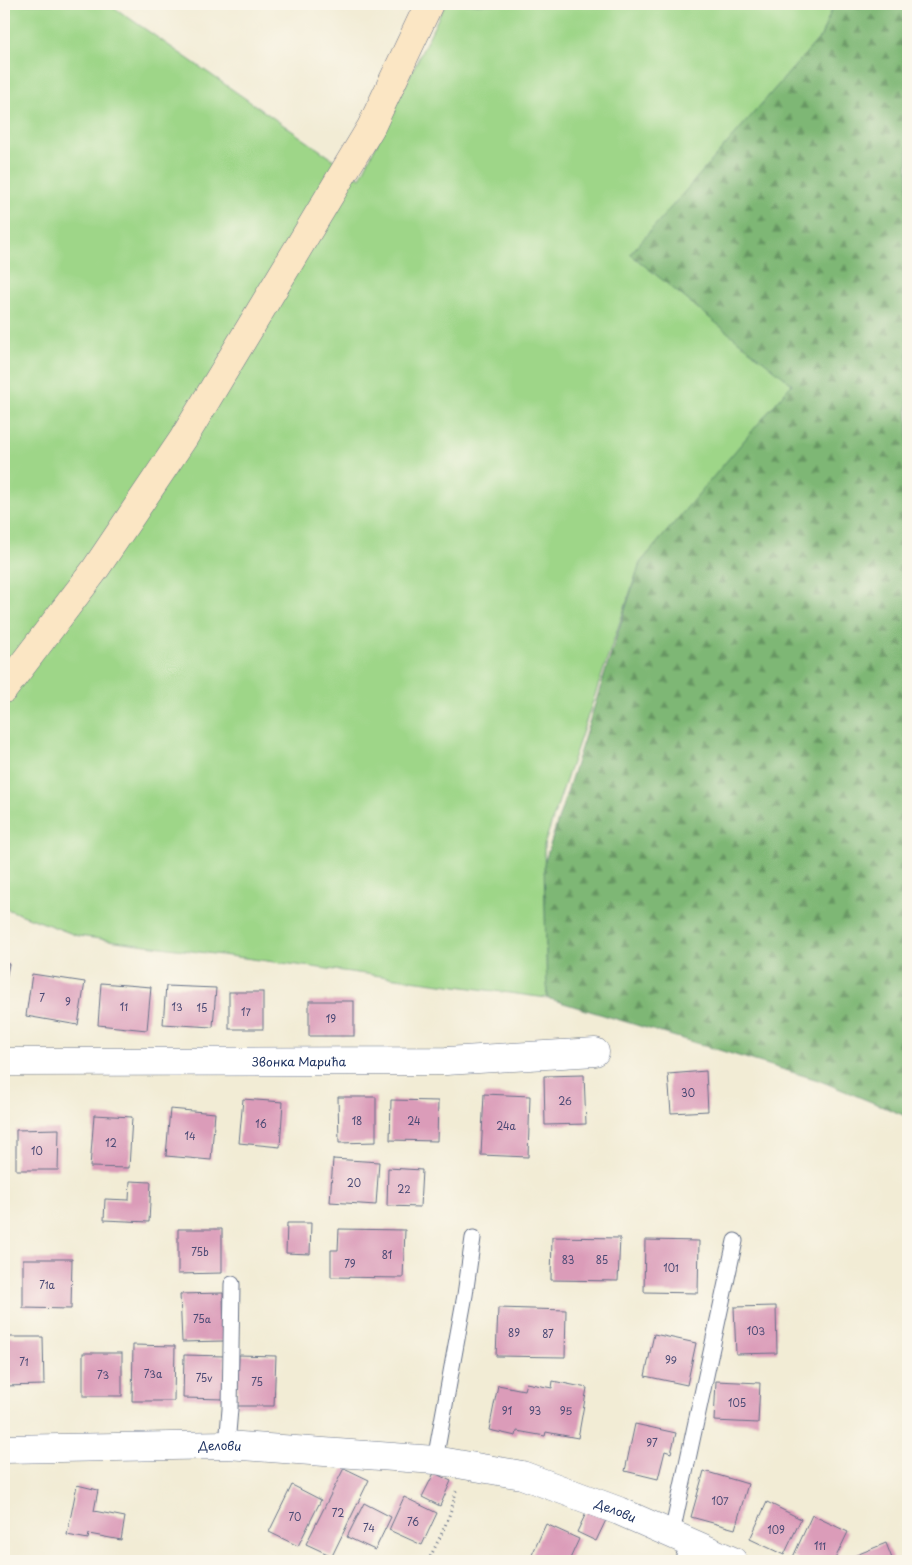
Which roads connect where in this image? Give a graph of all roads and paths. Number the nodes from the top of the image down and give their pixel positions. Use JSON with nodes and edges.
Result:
{"nodes":[{"id":1,"x":429,"y":4,"type":"edge"},
{"id":2,"x":4,"y":689,"type":"edge"},
{"id":3,"x":594,"y":1052,"type":"dead end"},
{"id":4,"x":4,"y":1062,"type":"edge"},
{"id":5,"x":473,"y":1238,"type":"dead end"},
{"id":6,"x":736,"y":1241,"type":"dead end"},
{"id":7,"x":232,"y":1284,"type":"dead end"},
{"id":8,"x":228,"y":1445,"type":"junction"},
{"id":9,"x":4,"y":1449,"type":"edge"},
{"id":10,"x":448,"y":1463,"type":"junction"},
{"id":11,"x":681,"y":1545,"type":"edge"},
{"id":12,"x":428,"y":1561,"type":"edge"},
{"id":13,"x":733,"y":1561,"type":"edge"}],
"edges":[{"from":1,"to":2,"type":"street"},
{"from":3,"to":4,"type":"street","name":"Звонка Марића"},
{"from":5,"to":10,"type":"lane"},
{"from":6,"to":11,"type":"lane"},
{"from":7,"to":8,"type":"lane"},
{"from":8,"to":9,"type":"street","name":"Делови"},
{"from":8,"to":10,"type":"street","name":"Делови"},
{"from":10,"to":11,"type":"street","name":"Делови"},
{"from":10,"to":12,"type":"path"},
{"from":11,"to":13,"type":"street","name":"Делови"}]}
